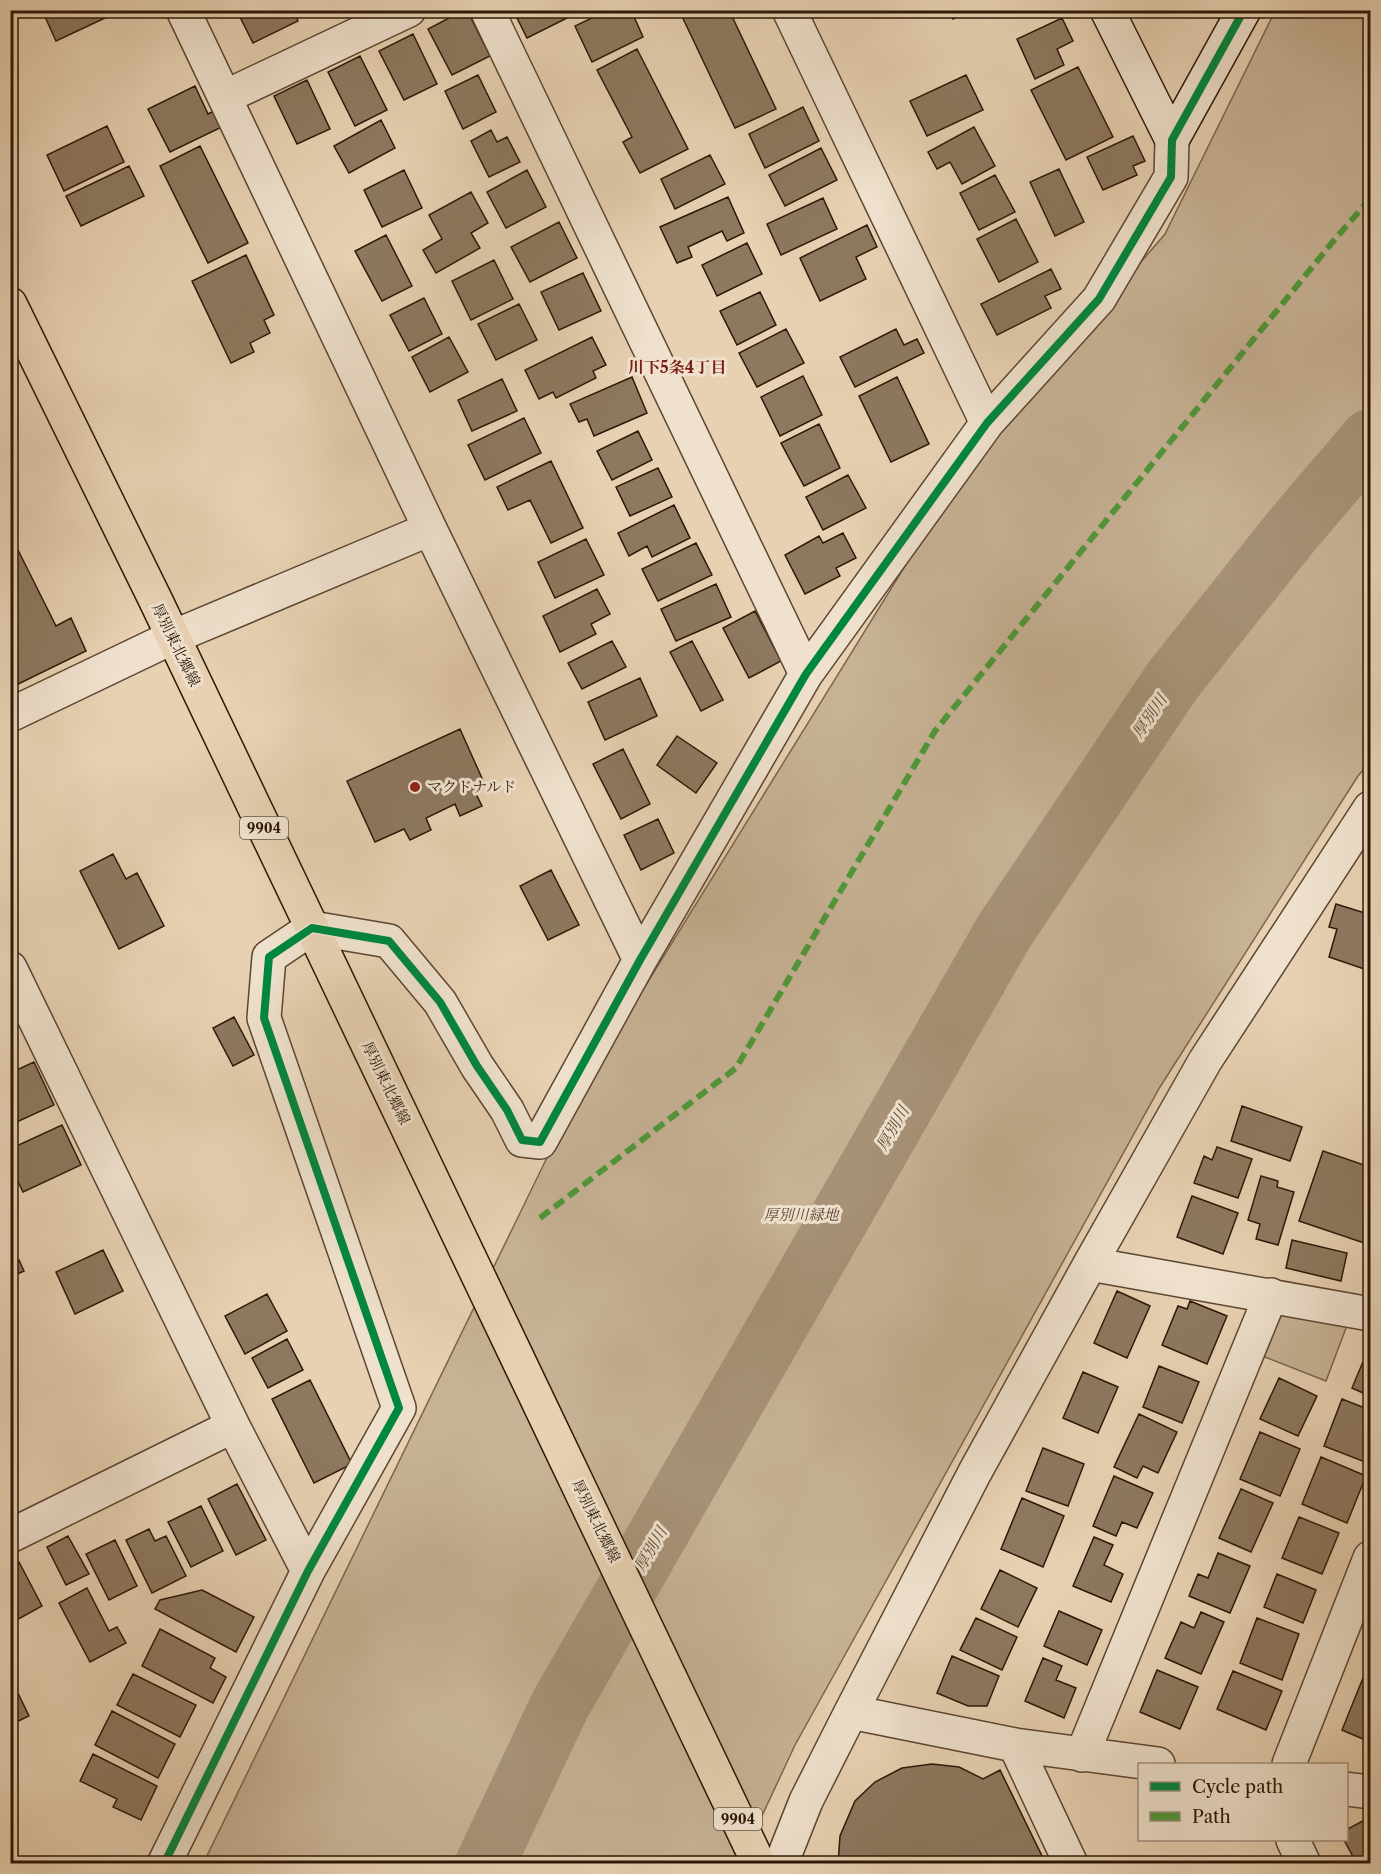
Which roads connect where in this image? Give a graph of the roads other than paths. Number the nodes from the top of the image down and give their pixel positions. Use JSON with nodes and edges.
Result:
{"nodes":[{"id":1,"x":183,"y":10,"type":"edge"},
{"id":2,"x":409,"y":10,"type":"edge"},
{"id":3,"x":487,"y":10,"type":"edge"},
{"id":4,"x":789,"y":10,"type":"edge"},
{"id":5,"x":1107,"y":10,"type":"edge"},
{"id":6,"x":1244,"y":10,"type":"edge"},
{"id":7,"x":225,"y":97,"type":"junction"},
{"id":8,"x":1172,"y":140,"type":"junction"},
{"id":9,"x":10,"y":304,"type":"edge"},
{"id":10,"x":987,"y":423,"type":"junction"},
{"id":11,"x":430,"y":529,"type":"junction"},
{"id":12,"x":173,"y":638,"type":"junction"},
{"id":13,"x":806,"y":674,"type":"junction"},
{"id":14,"x":10,"y":715,"type":"edge"},
{"id":15,"x":1371,"y":808,"type":"edge"},
{"id":16,"x":312,"y":928,"type":"junction"},
{"id":17,"x":640,"y":960,"type":"junction"},
{"id":18,"x":10,"y":968,"type":"edge"},
{"id":19,"x":1090,"y":1264,"type":"junction"},
{"id":20,"x":1271,"y":1295,"type":"junction"},
{"id":21,"x":1371,"y":1314,"type":"edge"},
{"id":22,"x":233,"y":1426,"type":"junction"},
{"id":23,"x":12,"y":1531,"type":"edge"},
{"id":24,"x":1371,"y":1558,"type":"edge"},
{"id":25,"x":308,"y":1571,"type":"junction"},
{"id":26,"x":851,"y":1712,"type":"junction"},
{"id":27,"x":1015,"y":1745,"type":"junction"},
{"id":28,"x":1082,"y":1755,"type":"junction"},
{"id":29,"x":1150,"y":1763,"type":"edge"},
{"id":30,"x":1289,"y":1763,"type":"edge"},
{"id":31,"x":1348,"y":1789,"type":"edge"},
{"id":32,"x":1371,"y":1792,"type":"edge"},
{"id":33,"x":1294,"y":1841,"type":"edge"},
{"id":34,"x":164,"y":1863,"type":"edge"},
{"id":35,"x":759,"y":1863,"type":"edge"},
{"id":36,"x":781,"y":1863,"type":"edge"},
{"id":37,"x":1071,"y":1863,"type":"edge"},
{"id":38,"x":1304,"y":1863,"type":"edge"}],
"edges":[{"from":1,"to":7,"type":"street"},
{"from":2,"to":7,"type":"street"},
{"from":3,"to":13,"type":"street"},
{"from":4,"to":10,"type":"street"},
{"from":5,"to":8,"type":"street"},
{"from":6,"to":8,"type":"street"},
{"from":7,"to":11,"type":"street"},
{"from":8,"to":10,"type":"street"},
{"from":9,"to":12,"type":"main road","name":"厚別東北郷線","number":"9904"},
{"from":10,"to":13,"type":"street"},
{"from":11,"to":12,"type":"street"},
{"from":11,"to":17,"type":"street"},
{"from":12,"to":14,"type":"street"},
{"from":12,"to":16,"type":"main road","name":"厚別東北郷線","number":"9904"},
{"from":13,"to":17,"type":"street"},
{"from":15,"to":19,"type":"street"},
{"from":16,"to":17,"type":"street"},
{"from":16,"to":25,"type":"street"},
{"from":16,"to":35,"type":"main road","name":"厚別東北郷線","number":"9904"},
{"from":18,"to":22,"type":"street"},
{"from":19,"to":20,"type":"street"},
{"from":19,"to":26,"type":"street"},
{"from":20,"to":21,"type":"street"},
{"from":20,"to":28,"type":"street"},
{"from":22,"to":23,"type":"street"},
{"from":22,"to":25,"type":"street"},
{"from":24,"to":30,"type":"street"},
{"from":25,"to":34,"type":"street"},
{"from":26,"to":27,"type":"street"},
{"from":26,"to":36,"type":"street"},
{"from":27,"to":28,"type":"street"},
{"from":27,"to":37,"type":"street"},
{"from":28,"to":29,"type":"street"},
{"from":31,"to":32,"type":"street"},
{"from":33,"to":38,"type":"street"}]}
